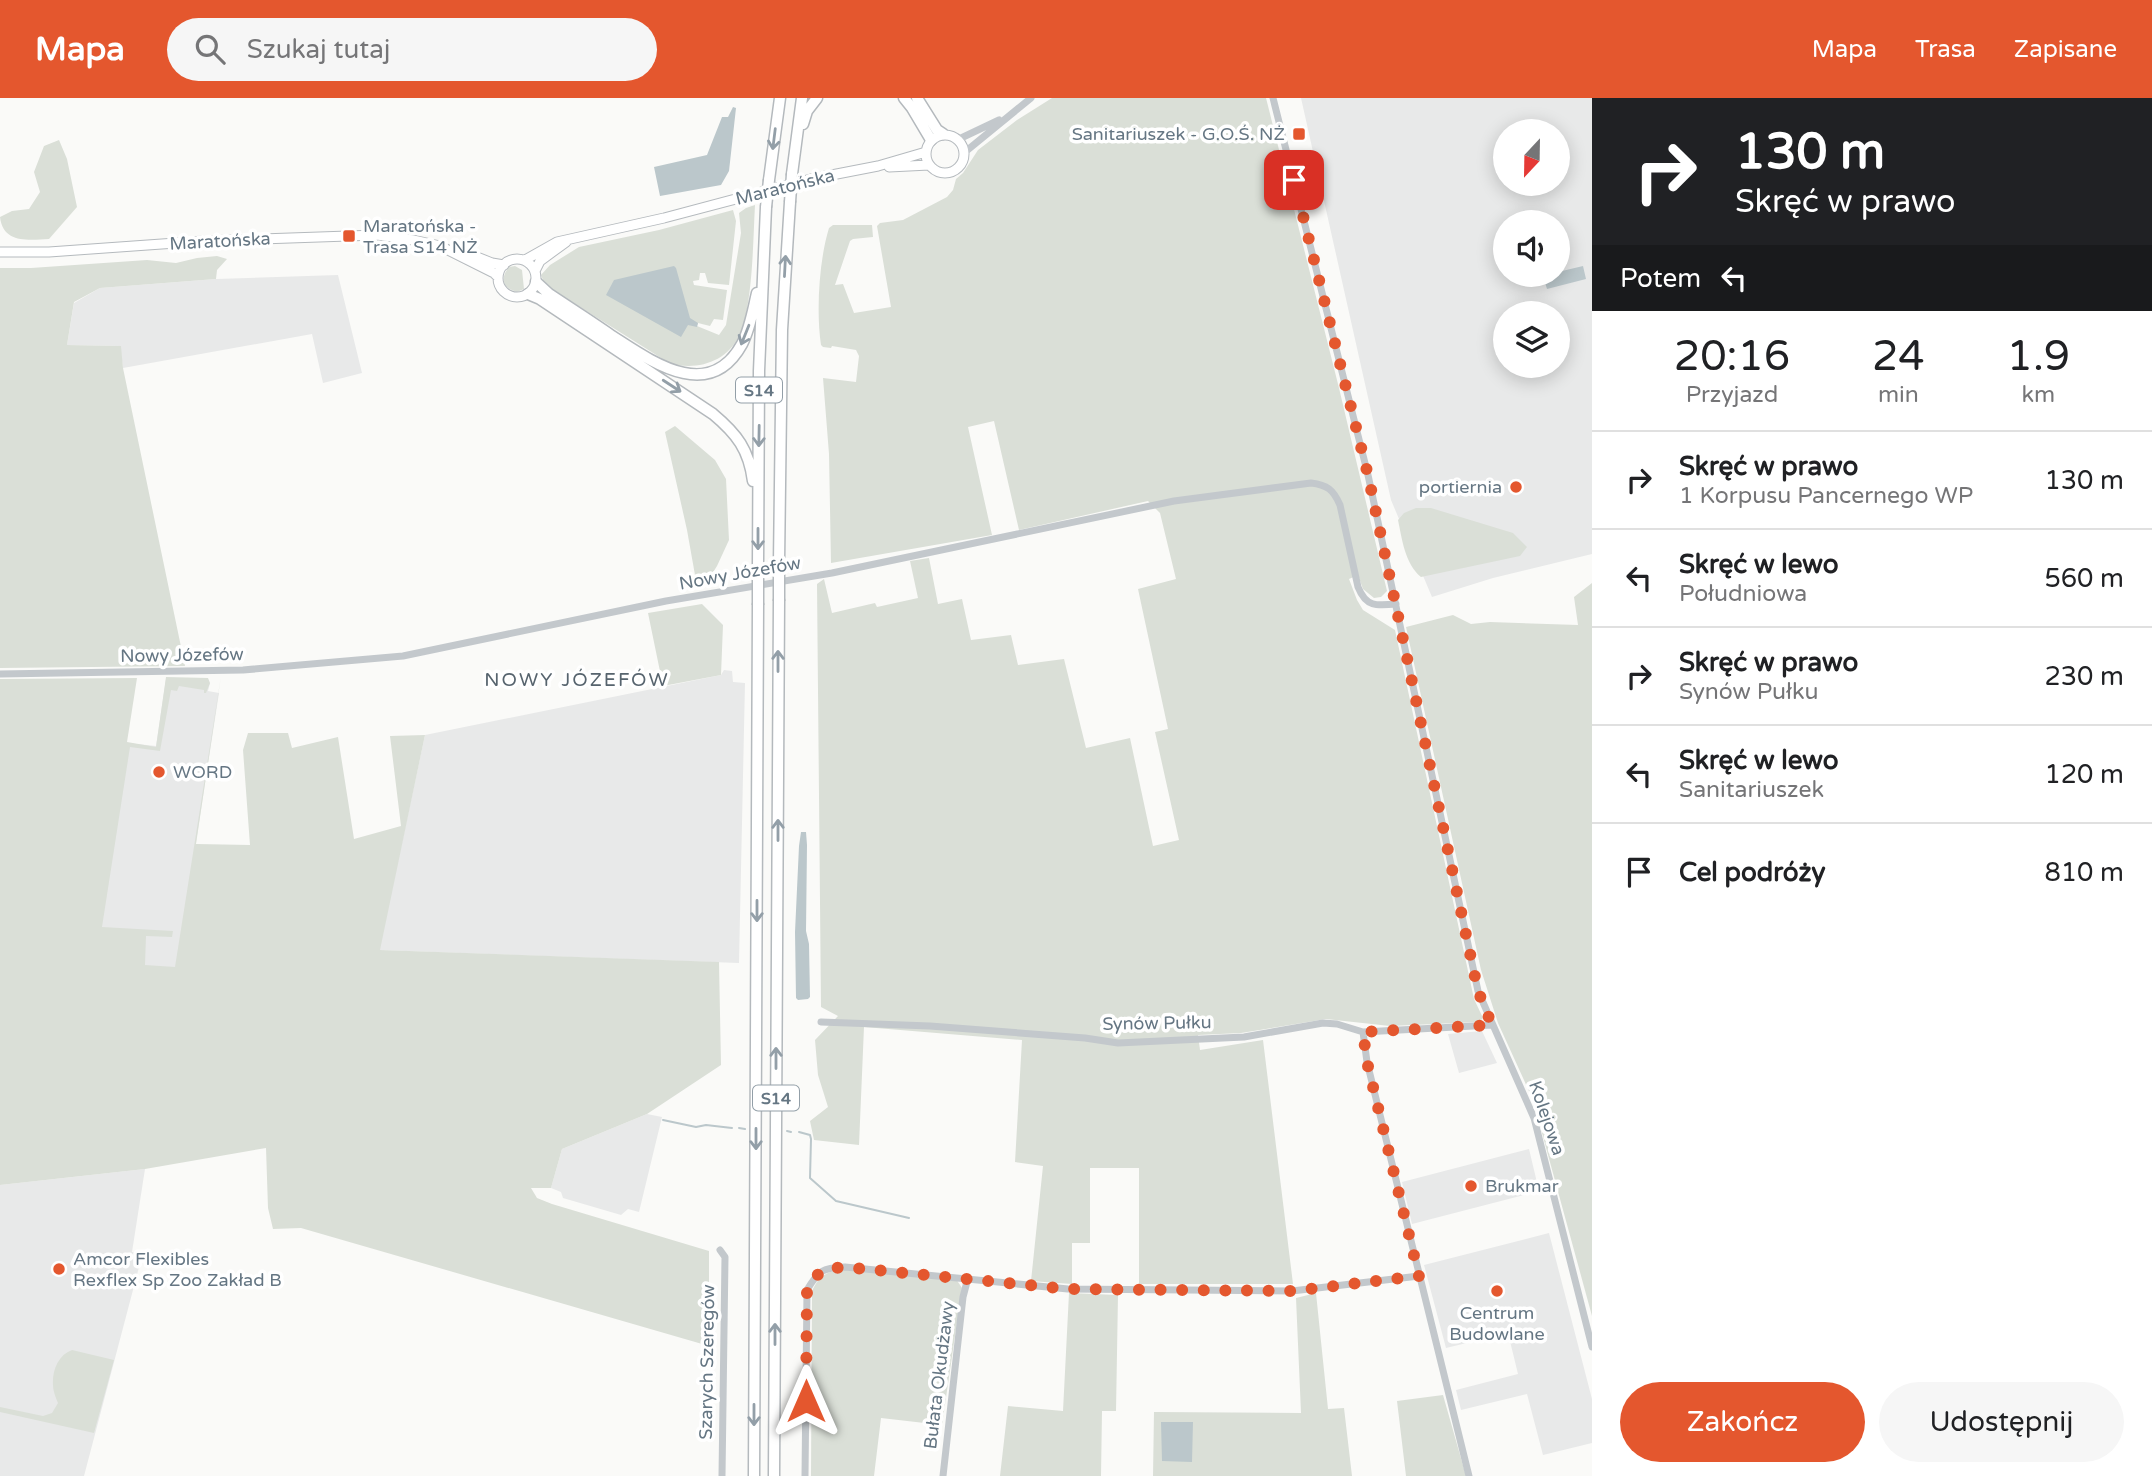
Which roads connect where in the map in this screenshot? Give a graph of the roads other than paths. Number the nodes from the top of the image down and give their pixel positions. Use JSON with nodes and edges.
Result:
{"nodes":[{"id":1,"x":780,"y":98,"type":"edge"},
{"id":2,"x":802,"y":98,"type":"edge"},
{"id":3,"x":817,"y":98,"type":"edge"},
{"id":4,"x":904,"y":98,"type":"edge"},
{"id":5,"x":917,"y":98,"type":"edge"},
{"id":6,"x":1031,"y":98,"type":"edge"},
{"id":7,"x":1273,"y":98,"type":"edge"},
{"id":8,"x":1012,"y":113,"type":"junction"},
{"id":9,"x":943,"y":134,"type":"junction"},
{"id":10,"x":796,"y":139,"type":"junction"},
{"id":11,"x":958,"y":139,"type":"junction"},
{"id":12,"x":931,"y":140,"type":"junction"},
{"id":13,"x":926,"y":152,"type":"junction"},
{"id":14,"x":965,"y":152,"type":"junction"},
{"id":15,"x":929,"y":165,"type":"junction"},
{"id":16,"x":878,"y":166,"type":"junction"},
{"id":17,"x":570,"y":239,"type":"junction"},
{"id":18,"x":440,"y":246,"type":"junction"},
{"id":19,"x":0,"y":252,"type":"edge"},
{"id":20,"x":525,"y":260,"type":"junction"},
{"id":21,"x":504,"y":265,"type":"junction"},
{"id":22,"x":762,"y":270,"type":"junction"},
{"id":23,"x":536,"y":276,"type":"junction"},
{"id":24,"x":498,"y":277,"type":"junction"},
{"id":25,"x":528,"y":295,"type":"junction"},
{"id":26,"x":758,"y":511,"type":"junction"},
{"id":27,"x":1396,"y":604,"type":"junction"},
{"id":28,"x":0,"y":674,"type":"edge"},
{"id":29,"x":821,"y":1022,"type":"dead end"},
{"id":30,"x":1492,"y":1025,"type":"junction"},
{"id":31,"x":1363,"y":1032,"type":"junction"},
{"id":32,"x":720,"y":1250,"type":"dead end"},
{"id":33,"x":1419,"y":1276,"type":"junction"},
{"id":34,"x":968,"y":1278,"type":"junction"},
{"id":35,"x":1592,"y":1347,"type":"edge"},
{"id":36,"x":722,"y":1476,"type":"edge"},
{"id":37,"x":754,"y":1476,"type":"edge"},
{"id":38,"x":774,"y":1476,"type":"edge"},
{"id":39,"x":805,"y":1476,"type":"edge"},
{"id":40,"x":943,"y":1476,"type":"edge"},
{"id":41,"x":1469,"y":1476,"type":"edge"}],
"edges":[{"from":1,"to":22,"type":"highway","number":"S14","one_way":true,"bridge":true},
{"from":2,"to":10,"type":"highway","number":"S14"},
{"from":3,"to":10,"type":"highway"},
{"from":4,"to":12,"type":"highway"},
{"from":5,"to":9,"type":"highway"},
{"from":6,"to":8,"type":"street"},
{"from":7,"to":27,"type":"street","name":"Kolejowa"},
{"from":8,"to":11,"type":"street"},
{"from":8,"to":14,"type":"street"},
{"from":9,"to":11,"type":"main road"},
{"from":9,"to":12,"type":"main road"},
{"from":38,"to":10,"type":"highway","number":"S14","one_way":true,"bridge":true},
{"from":11,"to":14,"type":"main road"},
{"from":12,"to":13,"type":"main road"},
{"from":13,"to":15,"type":"main road"},
{"from":13,"to":16,"type":"main road","name":"Maratońska"},
{"from":14,"to":15,"type":"main road"},
{"from":15,"to":16,"type":"main road","name":"Maratońska"},
{"from":16,"to":17,"type":"main road","name":"Maratońska"},
{"from":17,"to":20,"type":"main road","name":"Maratońska"},
{"from":17,"to":23,"type":"main road","name":"Maratońska"},
{"from":18,"to":19,"type":"main road","name":"Maratońska"},
{"from":18,"to":21,"type":"main road","name":"Maratońska"},
{"from":18,"to":24,"type":"main road","name":"Maratońska"},
{"from":20,"to":21,"type":"main road"},
{"from":20,"to":23,"type":"main road"},
{"from":21,"to":24,"type":"main road"},
{"from":22,"to":23,"type":"highway","one_way":true},
{"from":22,"to":26,"type":"highway","number":"S14","one_way":true},
{"from":23,"to":25,"type":"main road"},
{"from":24,"to":25,"type":"main road"},
{"from":25,"to":26,"type":"highway","one_way":true},
{"from":26,"to":37,"type":"highway","number":"S14","one_way":true,"bridge":true},
{"from":27,"to":28,"type":"street","name":"Nowy Józefów"},
{"from":27,"to":30,"type":"street","name":"Kolejowa"},
{"from":29,"to":31,"type":"street","name":"Synów Pułku"},
{"from":30,"to":31,"type":"street","name":"Synów Pułku"},
{"from":30,"to":35,"type":"street","name":"Kolejowa"},
{"from":31,"to":33,"type":"street"},
{"from":32,"to":36,"type":"street","name":"Szarych Szeregów"},
{"from":33,"to":34,"type":"street"},
{"from":33,"to":41,"type":"street"},
{"from":34,"to":39,"type":"street"},
{"from":34,"to":40,"type":"street","name":"Bułata Okudżawy"}]}
